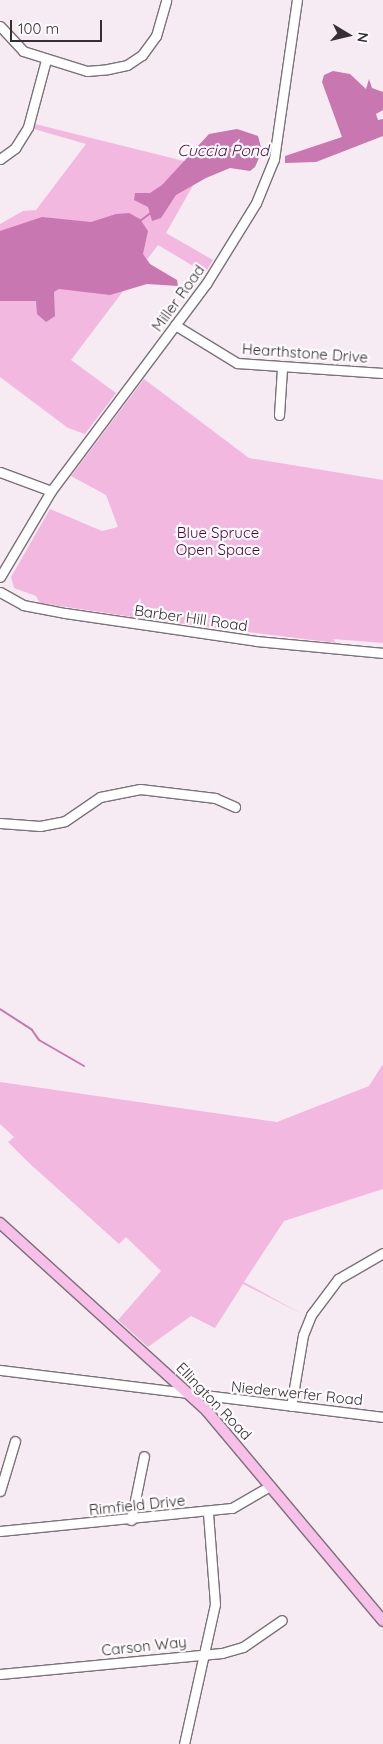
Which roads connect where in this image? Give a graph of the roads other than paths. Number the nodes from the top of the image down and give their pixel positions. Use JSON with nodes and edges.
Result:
{"nodes":[{"id":1,"x":166,"y":0,"type":"edge"},
{"id":2,"x":297,"y":0,"type":"edge"},
{"id":3,"x":0,"y":26,"type":"edge"},
{"id":4,"x":46,"y":60,"type":"junction"},
{"id":5,"x":0,"y":159,"type":"edge"},
{"id":6,"x":176,"y":325,"type":"junction"},
{"id":7,"x":282,"y":368,"type":"junction"},
{"id":8,"x":383,"y":373,"type":"edge"},
{"id":9,"x":279,"y":415,"type":"dead end"},
{"id":10,"x":0,"y":472,"type":"edge"},
{"id":11,"x":51,"y":491,"type":"junction"},
{"id":12,"x":0,"y":577,"type":"edge"},
{"id":13,"x":0,"y":592,"type":"edge"},
{"id":14,"x":383,"y":653,"type":"edge"},
{"id":15,"x":235,"y":807,"type":"dead end"},
{"id":16,"x":0,"y":823,"type":"edge"},
{"id":17,"x":0,"y":1223,"type":"edge"},
{"id":18,"x":383,"y":1253,"type":"edge"},
{"id":19,"x":0,"y":1370,"type":"edge"},
{"id":20,"x":191,"y":1395,"type":"junction"},
{"id":21,"x":291,"y":1406,"type":"junction"},
{"id":22,"x":383,"y":1417,"type":"edge"},
{"id":23,"x":15,"y":1441,"type":"dead end"},
{"id":24,"x":144,"y":1456,"type":"dead end"},
{"id":25,"x":270,"y":1486,"type":"junction"},
{"id":26,"x":0,"y":1491,"type":"edge"},
{"id":27,"x":208,"y":1512,"type":"junction"},
{"id":28,"x":131,"y":1520,"type":"junction"},
{"id":29,"x":0,"y":1531,"type":"edge"},
{"id":30,"x":282,"y":1620,"type":"dead end"},
{"id":31,"x":383,"y":1622,"type":"edge"},
{"id":32,"x":204,"y":1654,"type":"junction"},
{"id":33,"x":0,"y":1674,"type":"edge"},
{"id":34,"x":184,"y":1744,"type":"edge"}],
"edges":[{"from":1,"to":4,"type":"street"},
{"from":2,"to":6,"type":"street","name":"Miller Road"},
{"from":3,"to":4,"type":"street"},
{"from":4,"to":5,"type":"street"},
{"from":6,"to":7,"type":"street","name":"Hearthstone Drive"},
{"from":6,"to":11,"type":"street","name":"Miller Road"},
{"from":7,"to":8,"type":"street","name":"Hearthstone Drive"},
{"from":7,"to":9,"type":"street"},
{"from":10,"to":11,"type":"street"},
{"from":11,"to":12,"type":"street","name":"Miller Road"},
{"from":13,"to":14,"type":"street","name":"Barber Hill Road"},
{"from":15,"to":16,"type":"street"},
{"from":17,"to":20,"type":"main road","name":"Ellington Road"},
{"from":18,"to":21,"type":"street"},
{"from":19,"to":20,"type":"street","name":"Niederwerfer Road"},
{"from":20,"to":21,"type":"street","name":"Niederwerfer Road"},
{"from":20,"to":25,"type":"main road","name":"Ellington Road"},
{"from":21,"to":22,"type":"street","name":"Niederwerfer Road"},
{"from":23,"to":26,"type":"street"},
{"from":24,"to":28,"type":"street"},
{"from":25,"to":27,"type":"street","name":"Rimfield Drive"},
{"from":25,"to":31,"type":"main road","name":"Ellington Road"},
{"from":27,"to":28,"type":"street","name":"Rimfield Drive"},
{"from":27,"to":32,"type":"street"},
{"from":28,"to":29,"type":"street","name":"Rimfield Drive"},
{"from":30,"to":32,"type":"street","name":"Carson Way"},
{"from":32,"to":33,"type":"street","name":"Carson Way"},
{"from":32,"to":34,"type":"street"}]}
